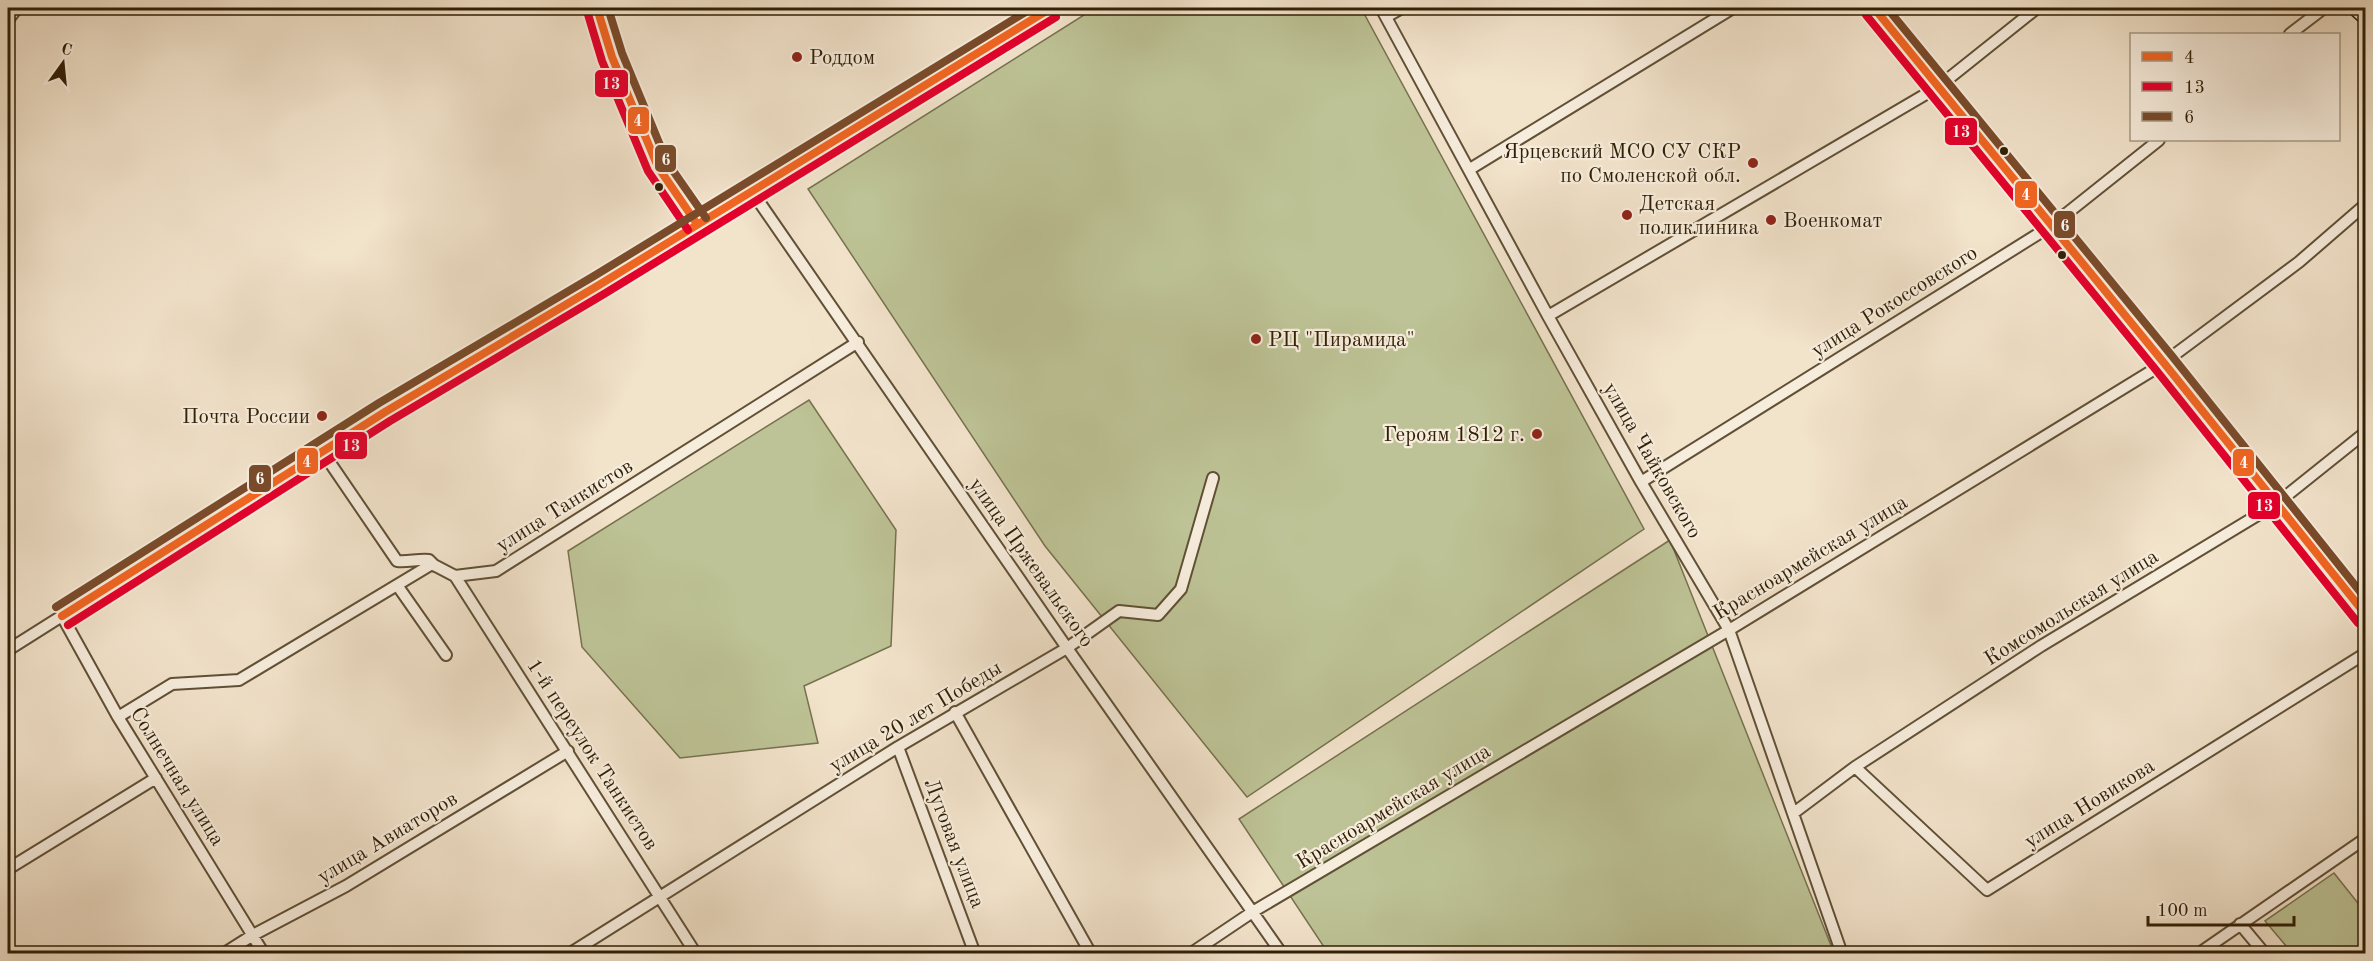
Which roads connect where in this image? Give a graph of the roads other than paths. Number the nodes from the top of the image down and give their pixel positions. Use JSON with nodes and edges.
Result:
{"nodes":[{"id":1,"x":17,"y":8,"type":"edge"},
{"id":2,"x":597,"y":8,"type":"edge"},
{"id":3,"x":1051,"y":8,"type":"edge"},
{"id":4,"x":1402,"y":8,"type":"edge"},
{"id":5,"x":1733,"y":8,"type":"edge"},
{"id":6,"x":1874,"y":8,"type":"edge"},
{"id":7,"x":2037,"y":8,"type":"edge"},
{"id":8,"x":2324,"y":8,"type":"edge"},
{"id":9,"x":2356,"y":8,"type":"edge"},
{"id":10,"x":1384,"y":12,"type":"edge"},
{"id":11,"x":2366,"y":17,"type":"edge"},
{"id":12,"x":8,"y":20,"type":"edge"},
{"id":13,"x":2291,"y":33,"type":"edge"},
{"id":14,"x":1938,"y":87,"type":"junction"},
{"id":15,"x":2158,"y":141,"type":"edge"},
{"id":16,"x":1470,"y":169,"type":"junction"},
{"id":17,"x":751,"y":190,"type":"junction"},
{"id":18,"x":2366,"y":204,"type":"edge"},
{"id":19,"x":698,"y":224,"type":"junction"},
{"id":20,"x":2051,"y":226,"type":"junction"},
{"id":21,"x":1548,"y":315,"type":"junction"},
{"id":22,"x":858,"y":342,"type":"junction"},
{"id":23,"x":2164,"y":363,"type":"junction"},
{"id":24,"x":2366,"y":432,"type":"edge"},
{"id":25,"x":322,"y":452,"type":"junction"},
{"id":26,"x":1213,"y":478,"type":"dead end"},
{"id":27,"x":1641,"y":482,"type":"junction"},
{"id":28,"x":2276,"y":504,"type":"junction"},
{"id":29,"x":435,"y":566,"type":"junction"},
{"id":30,"x":455,"y":576,"type":"junction"},
{"id":31,"x":397,"y":585,"type":"junction"},
{"id":32,"x":62,"y":616,"type":"junction"},
{"id":33,"x":2366,"y":616,"type":"edge"},
{"id":34,"x":1730,"y":630,"type":"junction"},
{"id":35,"x":1067,"y":648,"type":"junction"},
{"id":36,"x":8,"y":650,"type":"edge"},
{"id":37,"x":2366,"y":653,"type":"edge"},
{"id":38,"x":446,"y":655,"type":"dead end"},
{"id":39,"x":955,"y":712,"type":"junction"},
{"id":40,"x":118,"y":717,"type":"junction"},
{"id":41,"x":898,"y":747,"type":"junction"},
{"id":42,"x":568,"y":751,"type":"junction"},
{"id":43,"x":1855,"y":767,"type":"junction"},
{"id":44,"x":156,"y":778,"type":"junction"},
{"id":45,"x":1795,"y":812,"type":"junction"},
{"id":46,"x":2366,"y":838,"type":"edge"},
{"id":47,"x":8,"y":869,"type":"edge"},
{"id":48,"x":660,"y":896,"type":"junction"},
{"id":49,"x":1254,"y":912,"type":"junction"},
{"id":50,"x":2241,"y":924,"type":"junction"},
{"id":51,"x":253,"y":935,"type":"junction"},
{"id":52,"x":224,"y":954,"type":"edge"},
{"id":53,"x":264,"y":954,"type":"edge"},
{"id":54,"x":569,"y":954,"type":"edge"},
{"id":55,"x":696,"y":954,"type":"edge"},
{"id":56,"x":975,"y":954,"type":"edge"},
{"id":57,"x":1091,"y":954,"type":"edge"},
{"id":58,"x":1190,"y":954,"type":"edge"},
{"id":59,"x":1282,"y":954,"type":"edge"},
{"id":60,"x":1842,"y":954,"type":"edge"},
{"id":61,"x":2198,"y":954,"type":"edge"},
{"id":62,"x":2265,"y":954,"type":"edge"}],
"edges":[{"from":1,"to":12,"type":"street"},
{"from":2,"to":19,"type":"street"},
{"from":3,"to":17,"type":"street"},
{"from":4,"to":10,"type":"street"},
{"from":5,"to":16,"type":"street"},
{"from":6,"to":14,"type":"street"},
{"from":7,"to":14,"type":"street"},
{"from":8,"to":13,"type":"street"},
{"from":9,"to":11,"type":"street"},
{"from":10,"to":16,"type":"street","name":"улица Чайковского"},
{"from":14,"to":20,"type":"street"},
{"from":14,"to":21,"type":"street"},
{"from":15,"to":20,"type":"street","name":"улица Рокоссовского"},
{"from":16,"to":21,"type":"street","name":"улица Чайковского"},
{"from":17,"to":19,"type":"street"},
{"from":17,"to":22,"type":"street","name":"улица Пржевальского"},
{"from":18,"to":23,"type":"street","name":"Красноармейская улица"},
{"from":19,"to":25,"type":"street"},
{"from":20,"to":23,"type":"street"},
{"from":20,"to":27,"type":"street","name":"улица Рокоссовского"},
{"from":21,"to":27,"type":"street","name":"улица Чайковского"},
{"from":22,"to":30,"type":"street","name":"улица Танкистов"},
{"from":22,"to":35,"type":"street","name":"улица Пржевальского"},
{"from":23,"to":28,"type":"street"},
{"from":23,"to":34,"type":"street","name":"Красноармейская улица"},
{"from":24,"to":28,"type":"street","name":"Комсомольская улица"},
{"from":25,"to":29,"type":"street"},
{"from":25,"to":32,"type":"street"},
{"from":26,"to":35,"type":"street","name":"улица 20 лет Победы"},
{"from":27,"to":34,"type":"street","name":"улица Чайковского"},
{"from":28,"to":33,"type":"street"},
{"from":28,"to":43,"type":"street","name":"Комсомольская улица"},
{"from":29,"to":30,"type":"street"},
{"from":29,"to":31,"type":"street"},
{"from":30,"to":42,"type":"street","name":"1-й переулок Танкистов"},
{"from":31,"to":38,"type":"street"},
{"from":31,"to":40,"type":"street"},
{"from":32,"to":36,"type":"street"},
{"from":32,"to":40,"type":"street","name":"Солнечная улица"},
{"from":34,"to":45,"type":"street","name":"улица Чайковского"},
{"from":34,"to":49,"type":"street","name":"Красноармейская улица"},
{"from":35,"to":39,"type":"street","name":"улица 20 лет Победы"},
{"from":35,"to":49,"type":"street","name":"улица Пржевальского"},
{"from":37,"to":43,"type":"street","name":"улица Новикова"},
{"from":39,"to":41,"type":"street","name":"улица 20 лет Победы"},
{"from":39,"to":57,"type":"street"},
{"from":40,"to":44,"type":"street","name":"Солнечная улица"},
{"from":41,"to":48,"type":"street","name":"улица 20 лет Победы"},
{"from":41,"to":56,"type":"street","name":"Луговая улица"},
{"from":42,"to":48,"type":"street","name":"1-й переулок Танкистов"},
{"from":42,"to":51,"type":"street","name":"улица Авиаторов"},
{"from":43,"to":45,"type":"street","name":"Комсомольская улица"},
{"from":44,"to":47,"type":"street"},
{"from":44,"to":51,"type":"street","name":"Солнечная улица"},
{"from":45,"to":60,"type":"street","name":"улица Чайковского"},
{"from":46,"to":50,"type":"street"},
{"from":48,"to":54,"type":"street","name":"улица 20 лет Победы"},
{"from":48,"to":55,"type":"street","name":"1-й переулок Танкистов"},
{"from":49,"to":58,"type":"street","name":"Красноармейская улица"},
{"from":49,"to":59,"type":"street","name":"улица Пржевальского"},
{"from":50,"to":61,"type":"street"},
{"from":50,"to":62,"type":"street"},
{"from":51,"to":52,"type":"street","name":"улица Авиаторов"},
{"from":51,"to":53,"type":"street","name":"Солнечная улица"}]}
